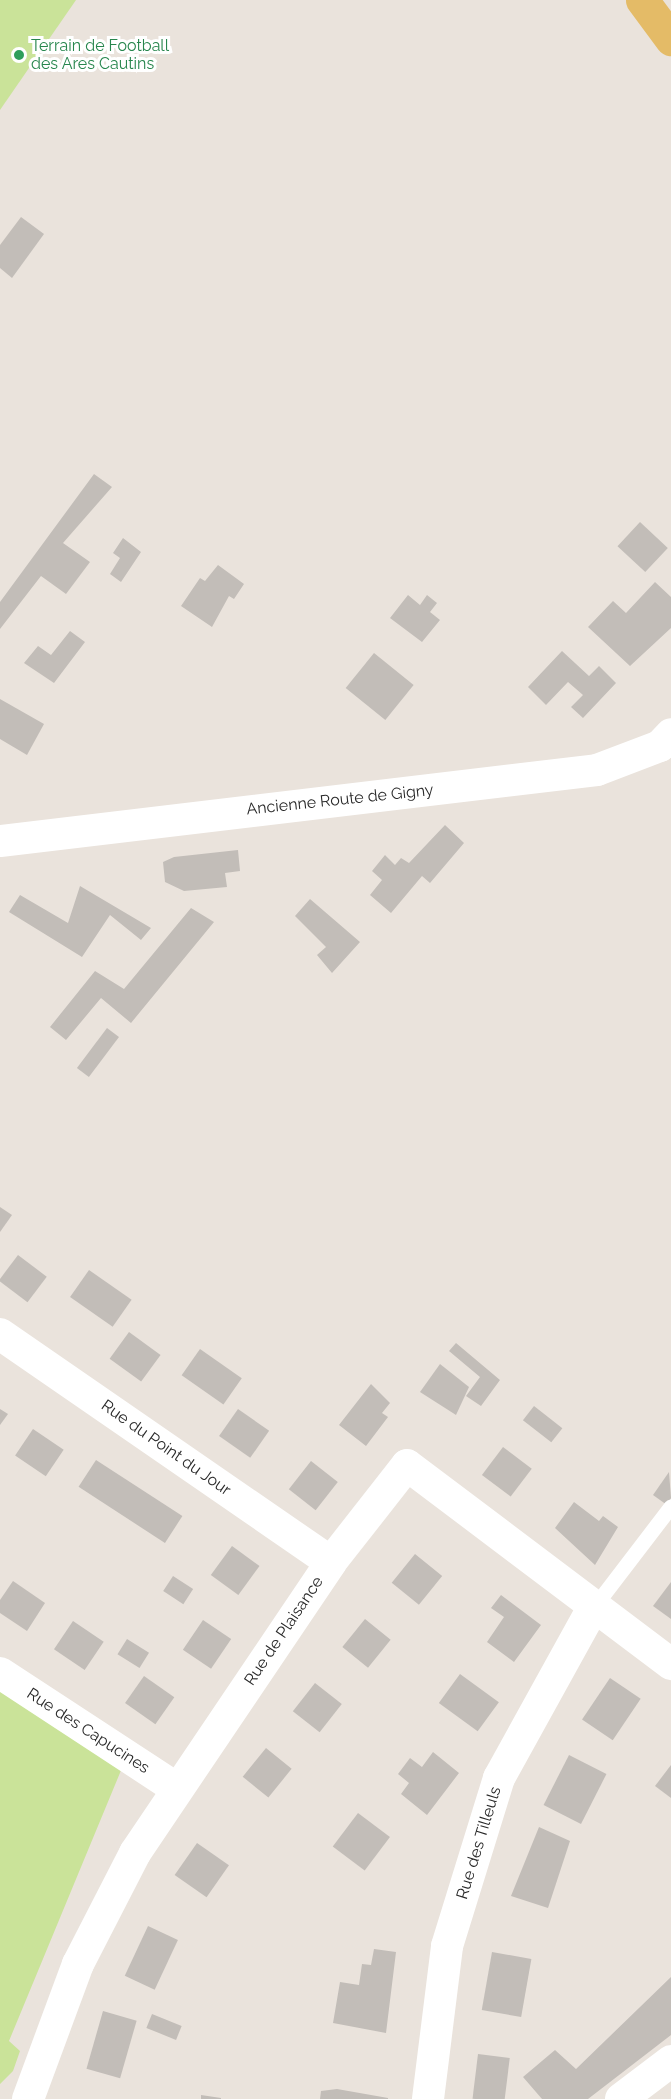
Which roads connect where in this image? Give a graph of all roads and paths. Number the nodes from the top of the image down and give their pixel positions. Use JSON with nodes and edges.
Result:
{"nodes":[{"id":1,"x":642,"y":0,"type":"edge"},
{"id":2,"x":671,"y":39,"type":"edge"},
{"id":3,"x":671,"y":734,"type":"edge"},
{"id":4,"x":0,"y":841,"type":"edge"},
{"id":5,"x":0,"y":1334,"type":"edge"},
{"id":6,"x":671,"y":1506,"type":"edge"},
{"id":7,"x":331,"y":1562,"type":"junction"},
{"id":8,"x":593,"y":1608,"type":"junction"},
{"id":9,"x":671,"y":1664,"type":"edge"},
{"id":10,"x":0,"y":1673,"type":"edge"},
{"id":11,"x":176,"y":1788,"type":"junction"},
{"id":12,"x":671,"y":2061,"type":"edge"},
{"id":13,"x":28,"y":2099,"type":"edge"},
{"id":14,"x":428,"y":2099,"type":"edge"},
{"id":15,"x":621,"y":2099,"type":"edge"}],
"edges":[{"from":1,"to":2,"type":"main road"},
{"from":3,"to":4,"type":"street","name":"Ancienne Route de Gigny"},
{"from":5,"to":7,"type":"street","name":"Rue du Point du Jour"},
{"from":6,"to":8,"type":"lane"},
{"from":7,"to":8,"type":"street","name":"Rue de Plaisance"},
{"from":7,"to":11,"type":"street","name":"Rue de Plaisance"},
{"from":8,"to":9,"type":"street","name":"Rue de Plaisance"},
{"from":8,"to":14,"type":"street","name":"Rue des Tilleuls"},
{"from":10,"to":11,"type":"street","name":"Rue des Capucines"},
{"from":11,"to":13,"type":"street","name":"Rue de Plaisance"},
{"from":12,"to":15,"type":"street"}]}
